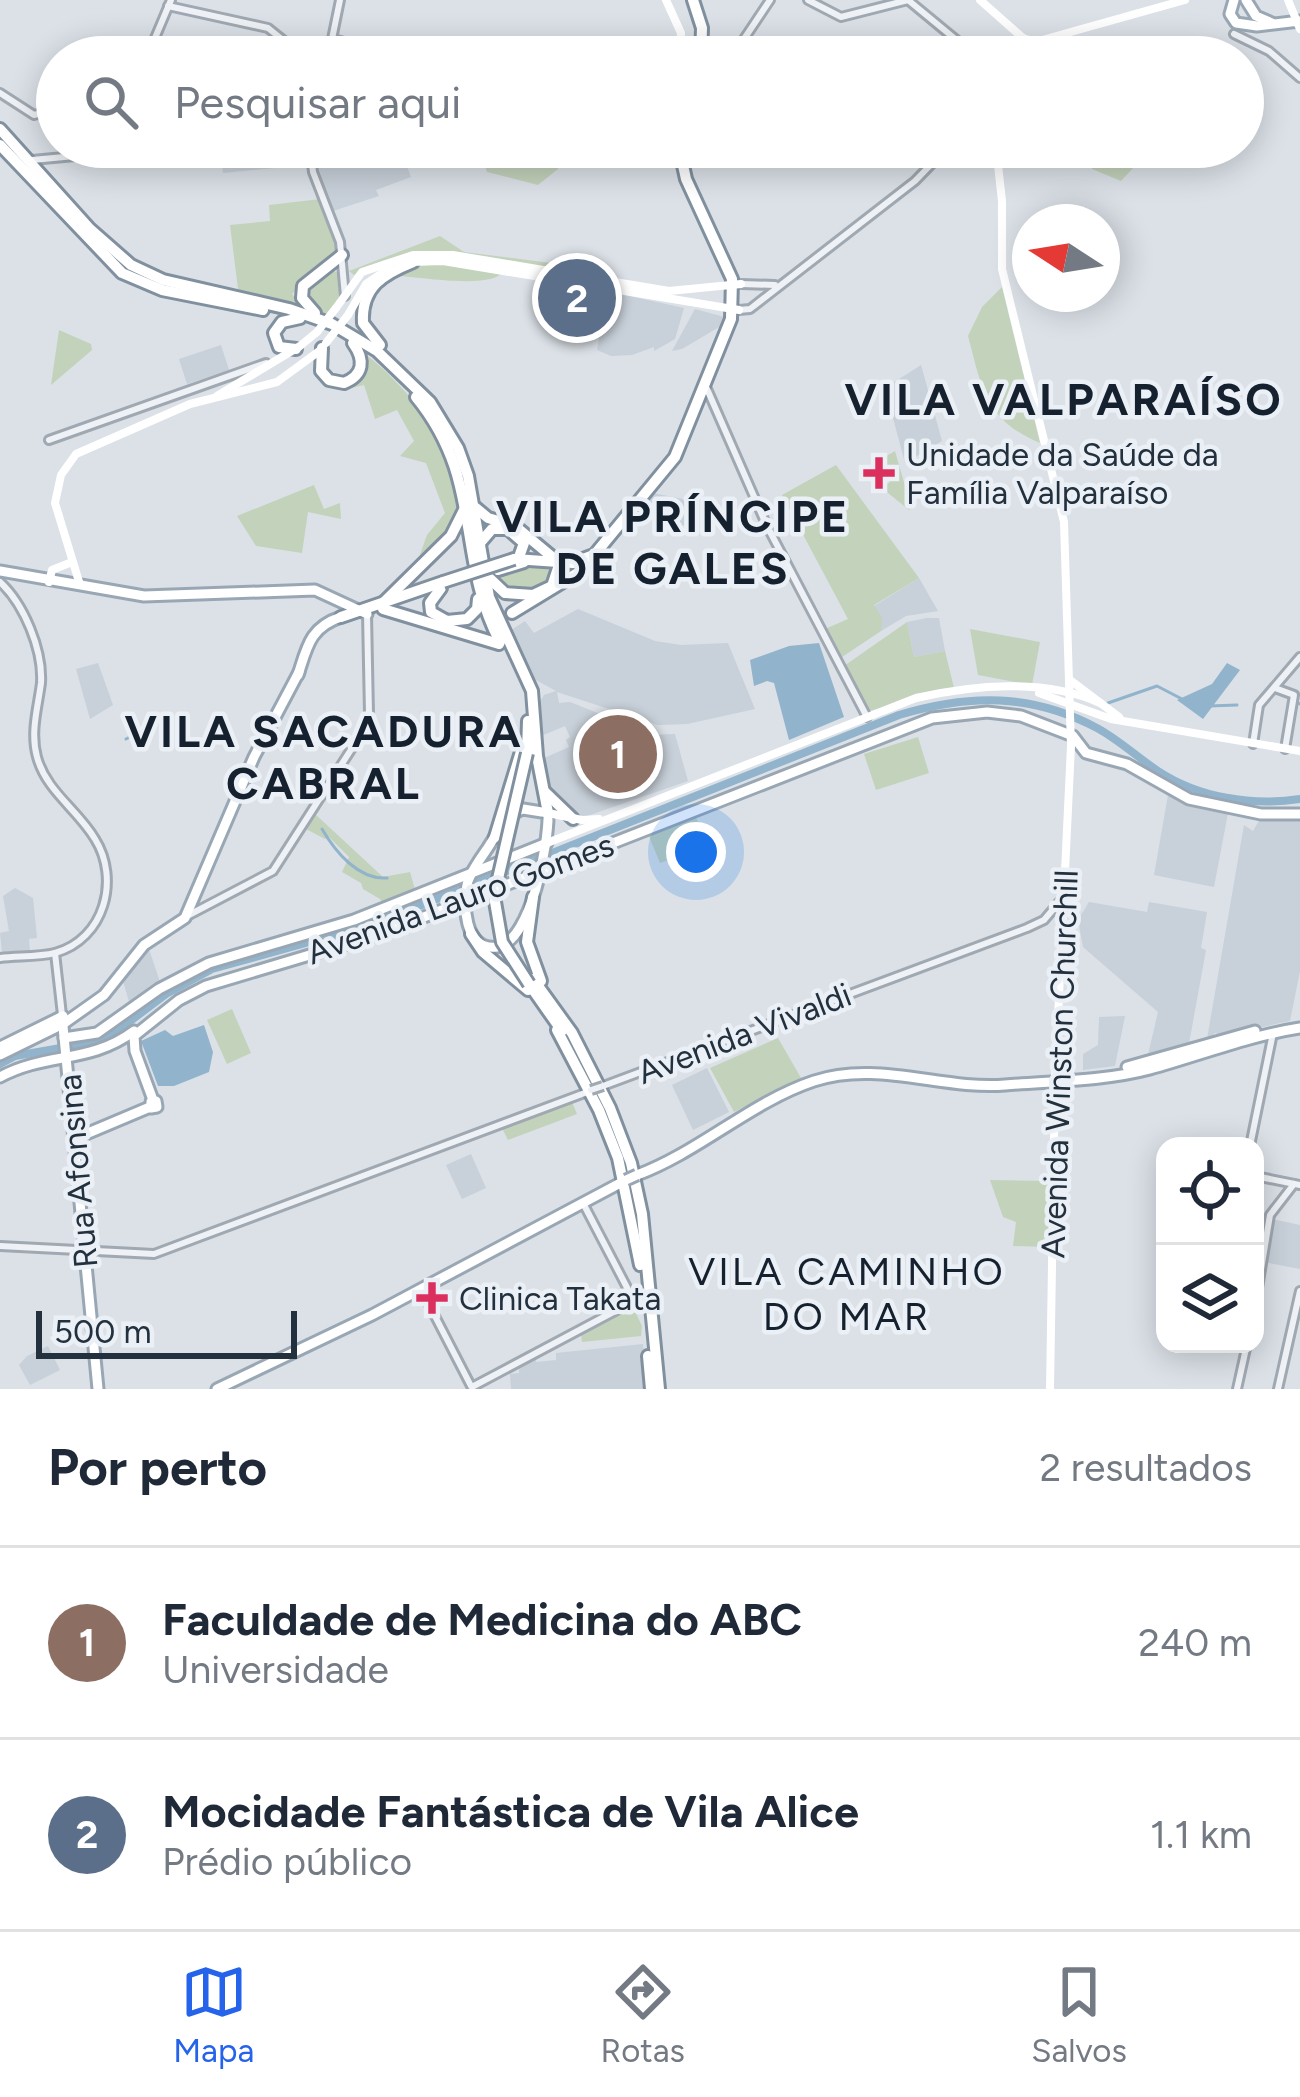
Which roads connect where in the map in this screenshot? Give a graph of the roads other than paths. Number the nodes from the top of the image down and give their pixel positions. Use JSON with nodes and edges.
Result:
{"nodes":[{"id":1,"x":340,"y":0,"type":"edge"},
{"id":2,"x":666,"y":0,"type":"edge"},
{"id":3,"x":697,"y":0,"type":"edge"},
{"id":4,"x":770,"y":0,"type":"edge"},
{"id":5,"x":808,"y":0,"type":"edge"},
{"id":6,"x":904,"y":0,"type":"edge"},
{"id":7,"x":980,"y":0,"type":"edge"},
{"id":8,"x":1185,"y":0,"type":"edge"},
{"id":9,"x":1288,"y":0,"type":"edge"},
{"id":10,"x":170,"y":3,"type":"edge"},
{"id":11,"x":1232,"y":6,"type":"edge"},
{"id":12,"x":1249,"y":6,"type":"edge"},
{"id":13,"x":1272,"y":23,"type":"junction"},
{"id":14,"x":1299,"y":24,"type":"edge"},
{"id":15,"x":1239,"y":29,"type":"junction"},
{"id":16,"x":156,"y":36,"type":"edge"},
{"id":17,"x":277,"y":36,"type":"edge"},
{"id":18,"x":336,"y":36,"type":"edge"},
{"id":19,"x":681,"y":36,"type":"edge"},
{"id":20,"x":707,"y":36,"type":"edge"},
{"id":21,"x":746,"y":36,"type":"edge"},
{"id":22,"x":950,"y":36,"type":"edge"},
{"id":23,"x":1021,"y":36,"type":"edge"},
{"id":24,"x":1059,"y":36,"type":"edge"},
{"id":25,"x":1243,"y":36,"type":"edge"},
{"id":26,"x":1264,"y":49,"type":"edge"},
{"id":27,"x":1300,"y":78,"type":"edge"},
{"id":28,"x":0,"y":93,"type":"edge"},
{"id":29,"x":36,"y":115,"type":"edge"},
{"id":30,"x":0,"y":129,"type":"edge"},
{"id":31,"x":0,"y":145,"type":"edge"},
{"id":32,"x":21,"y":158,"type":"junction"},
{"id":33,"x":36,"y":158,"type":"edge"},
{"id":34,"x":313,"y":168,"type":"edge"},
{"id":35,"x":684,"y":168,"type":"edge"},
{"id":36,"x":688,"y":168,"type":"edge"},
{"id":37,"x":928,"y":168,"type":"edge"},
{"id":38,"x":998,"y":168,"type":"edge"},
{"id":39,"x":413,"y":262,"type":"junction"},
{"id":40,"x":346,"y":269,"type":"junction"},
{"id":41,"x":758,"y":285,"type":"junction"},
{"id":42,"x":727,"y":286,"type":"junction"},
{"id":43,"x":774,"y":287,"type":"junction"},
{"id":44,"x":362,"y":290,"type":"junction"},
{"id":45,"x":345,"y":296,"type":"junction"},
{"id":46,"x":763,"y":298,"type":"junction"},
{"id":47,"x":355,"y":303,"type":"junction"},
{"id":48,"x":713,"y":306,"type":"junction"},
{"id":49,"x":736,"y":310,"type":"junction"},
{"id":50,"x":300,"y":318,"type":"junction"},
{"id":51,"x":317,"y":330,"type":"junction"},
{"id":52,"x":353,"y":343,"type":"junction"},
{"id":53,"x":325,"y":345,"type":"junction"},
{"id":54,"x":296,"y":349,"type":"junction"},
{"id":55,"x":281,"y":357,"type":"junction"},
{"id":56,"x":397,"y":367,"type":"junction"},
{"id":57,"x":706,"y":386,"type":"junction"},
{"id":58,"x":211,"y":400,"type":"junction"},
{"id":59,"x":49,"y":440,"type":"dead end"},
{"id":60,"x":470,"y":504,"type":"junction"},
{"id":61,"x":479,"y":546,"type":"junction"},
{"id":62,"x":517,"y":560,"type":"junction"},
{"id":63,"x":72,"y":562,"type":"junction"},
{"id":64,"x":478,"y":566,"type":"junction"},
{"id":65,"x":566,"y":570,"type":"junction"},
{"id":66,"x":0,"y":577,"type":"edge"},
{"id":67,"x":49,"y":582,"type":"junction"},
{"id":68,"x":441,"y":585,"type":"junction"},
{"id":69,"x":80,"y":586,"type":"junction"},
{"id":70,"x":478,"y":591,"type":"junction"},
{"id":71,"x":515,"y":597,"type":"junction"},
{"id":72,"x":384,"y":605,"type":"junction"},
{"id":73,"x":353,"y":612,"type":"junction"},
{"id":74,"x":512,"y":613,"type":"junction"},
{"id":75,"x":503,"y":642,"type":"junction"},
{"id":76,"x":1300,"y":657,"type":"edge"},
{"id":77,"x":1070,"y":680,"type":"junction"},
{"id":78,"x":1275,"y":688,"type":"junction"},
{"id":79,"x":1071,"y":702,"type":"junction"},
{"id":80,"x":1100,"y":704,"type":"junction"},
{"id":81,"x":867,"y":716,"type":"junction"},
{"id":82,"x":1124,"y":721,"type":"junction"},
{"id":83,"x":1071,"y":733,"type":"junction"},
{"id":84,"x":532,"y":735,"type":"junction"},
{"id":85,"x":1253,"y":744,"type":"junction"},
{"id":86,"x":1285,"y":749,"type":"junction"},
{"id":87,"x":1300,"y":751,"type":"edge"},
{"id":88,"x":543,"y":789,"type":"junction"},
{"id":89,"x":528,"y":809,"type":"junction"},
{"id":90,"x":548,"y":813,"type":"junction"},
{"id":91,"x":1300,"y":814,"type":"edge"},
{"id":92,"x":573,"y":819,"type":"junction"},
{"id":93,"x":599,"y":821,"type":"junction"},
{"id":94,"x":548,"y":828,"type":"junction"},
{"id":95,"x":495,"y":837,"type":"junction"},
{"id":96,"x":488,"y":859,"type":"junction"},
{"id":97,"x":544,"y":859,"type":"junction"},
{"id":98,"x":466,"y":886,"type":"junction"},
{"id":99,"x":533,"y":897,"type":"junction"},
{"id":100,"x":1064,"y":897,"type":"junction"},
{"id":101,"x":186,"y":917,"type":"junction"},
{"id":102,"x":472,"y":934,"type":"junction"},
{"id":103,"x":56,"y":952,"type":"junction"},
{"id":104,"x":0,"y":958,"type":"edge"},
{"id":105,"x":531,"y":982,"type":"junction"},
{"id":106,"x":542,"y":996,"type":"junction"},
{"id":107,"x":553,"y":1013,"type":"junction"},
{"id":108,"x":1300,"y":1025,"type":"edge"},
{"id":109,"x":1273,"y":1033,"type":"junction"},
{"id":110,"x":62,"y":1039,"type":"junction"},
{"id":111,"x":115,"y":1045,"type":"junction"},
{"id":112,"x":0,"y":1051,"type":"edge"},
{"id":113,"x":135,"y":1051,"type":"junction"},
{"id":114,"x":0,"y":1077,"type":"edge"},
{"id":115,"x":1055,"y":1078,"type":"junction"},
{"id":116,"x":604,"y":1085,"type":"junction"},
{"id":117,"x":591,"y":1091,"type":"junction"},
{"id":118,"x":1252,"y":1137,"type":"edge"},
{"id":119,"x":74,"y":1139,"type":"junction"},
{"id":120,"x":632,"y":1177,"type":"junction"},
{"id":121,"x":1264,"y":1177,"type":"edge"},
{"id":122,"x":1298,"y":1182,"type":"edge"},
{"id":123,"x":583,"y":1203,"type":"junction"},
{"id":124,"x":93,"y":1238,"type":"dead end"},
{"id":125,"x":0,"y":1246,"type":"edge"},
{"id":126,"x":1264,"y":1251,"type":"edge"},
{"id":127,"x":87,"y":1252,"type":"junction"},
{"id":128,"x":640,"y":1265,"type":"junction"},
{"id":129,"x":421,"y":1289,"type":"junction"},
{"id":130,"x":648,"y":1290,"type":"junction"},
{"id":131,"x":1300,"y":1291,"type":"edge"},
{"id":132,"x":1245,"y":1353,"type":"edge"},
{"id":133,"x":472,"y":1388,"type":"edge"},
{"id":134,"x":96,"y":1389,"type":"edge"},
{"id":135,"x":217,"y":1389,"type":"edge"},
{"id":136,"x":657,"y":1389,"type":"edge"},
{"id":137,"x":1050,"y":1389,"type":"edge"},
{"id":138,"x":1238,"y":1389,"type":"edge"},
{"id":139,"x":1278,"y":1389,"type":"edge"}],
"edges":[{"from":1,"to":18,"type":"street"},
{"from":2,"to":19,"type":"main road"},
{"from":3,"to":20,"type":"highway"},
{"from":4,"to":21,"type":"street"},
{"from":5,"to":6,"type":"street"},
{"from":6,"to":22,"type":"street"},
{"from":7,"to":23,"type":"main road"},
{"from":8,"to":24,"type":"main road"},
{"from":9,"to":14,"type":"main road"},
{"from":10,"to":16,"type":"street"},
{"from":10,"to":17,"type":"street"},
{"from":11,"to":12,"type":"main road"},
{"from":11,"to":15,"type":"main road"},
{"from":12,"to":13,"type":"main road"},
{"from":12,"to":15,"type":"main road"},
{"from":13,"to":14,"type":"main road"},
{"from":13,"to":15,"type":"main road"},
{"from":15,"to":25,"type":"street"},
{"from":26,"to":27,"type":"street"},
{"from":28,"to":29,"type":"street"},
{"from":30,"to":32,"type":"highway"},
{"from":31,"to":32,"type":"highway"},
{"from":32,"to":33,"type":"street"},
{"from":32,"to":50,"type":"highway"},
{"from":32,"to":51,"type":"highway"},
{"from":34,"to":40,"type":"street"},
{"from":35,"to":42,"type":"highway"},
{"from":36,"to":42,"type":"highway"},
{"from":37,"to":43,"type":"street"},
{"from":38,"to":77,"type":"main road","name":"Avenida Winston Churchill"},
{"from":39,"to":44,"type":"main road"},
{"from":39,"to":48,"type":"main road"},
{"from":39,"to":56,"type":"highway"},
{"from":40,"to":42,"type":"main road"},
{"from":40,"to":44,"type":"main road"},
{"from":40,"to":45,"type":"main road"},
{"from":40,"to":51,"type":"highway"},
{"from":41,"to":42,"type":"street"},
{"from":41,"to":43,"type":"street"},
{"from":41,"to":46,"type":"street"},
{"from":42,"to":48,"type":"main road"},
{"from":42,"to":49,"type":"highway"},
{"from":43,"to":46,"type":"street"},
{"from":44,"to":47,"type":"main road"},
{"from":45,"to":47,"type":"main road"},
{"from":45,"to":51,"type":"main road","bridge":true},
{"from":46,"to":49,"type":"street"},
{"from":47,"to":53,"type":"main road","bridge":true},
{"from":48,"to":49,"type":"main road"},
{"from":49,"to":57,"type":"highway"},
{"from":50,"to":52,"type":"highway"},
{"from":50,"to":54,"type":"highway"},
{"from":51,"to":54,"type":"main road"},
{"from":51,"to":56,"type":"highway"},
{"from":52,"to":53,"type":"highway"},
{"from":52,"to":60,"type":"highway"},
{"from":53,"to":58,"type":"main road"},
{"from":54,"to":55,"type":"main road"},
{"from":55,"to":58,"type":"main road"},
{"from":55,"to":59,"type":"street"},
{"from":56,"to":60,"type":"highway"},
{"from":57,"to":65,"type":"highway"},
{"from":57,"to":81,"type":"street"},
{"from":58,"to":63,"type":"main road"},
{"from":60,"to":61,"type":"highway"},
{"from":60,"to":64,"type":"highway"},
{"from":60,"to":65,"type":"highway"},
{"from":60,"to":72,"type":"highway"},
{"from":61,"to":62,"type":"highway"},
{"from":61,"to":64,"type":"highway"},
{"from":62,"to":65,"type":"highway"},
{"from":62,"to":68,"type":"highway","bridge":true},
{"from":63,"to":67,"type":"main road"},
{"from":63,"to":69,"type":"main road"},
{"from":64,"to":68,"type":"highway"},
{"from":64,"to":70,"type":"highway"},
{"from":64,"to":71,"type":"highway"},
{"from":64,"to":75,"type":"highway"},
{"from":65,"to":71,"type":"highway"},
{"from":65,"to":74,"type":"highway"},
{"from":66,"to":67,"type":"main road"},
{"from":66,"to":103,"type":"street"},
{"from":67,"to":69,"type":"main road"},
{"from":68,"to":70,"type":"highway"},
{"from":68,"to":72,"type":"highway"},
{"from":69,"to":73,"type":"main road"},
{"from":70,"to":75,"type":"highway"},
{"from":71,"to":74,"type":"highway"},
{"from":72,"to":73,"type":"highway"},
{"from":72,"to":75,"type":"highway"},
{"from":73,"to":101,"type":"main road"},
{"from":73,"to":101,"type":"street"},
{"from":74,"to":75,"type":"highway"},
{"from":75,"to":84,"type":"highway"},
{"from":76,"to":78,"type":"street"},
{"from":77,"to":79,"type":"main road","name":"Avenida Winston Churchill"},
{"from":77,"to":80,"type":"main road"},
{"from":78,"to":85,"type":"street"},
{"from":78,"to":86,"type":"street"},
{"from":79,"to":80,"type":"main road"},
{"from":79,"to":81,"type":"main road","name":"Avenida Lauro Gomes"},
{"from":79,"to":82,"type":"main road"},
{"from":79,"to":83,"type":"main road","name":"Avenida Winston Churchill"},
{"from":80,"to":82,"type":"main road"},
{"from":81,"to":93,"type":"main road","name":"Avenida Lauro Gomes"},
{"from":82,"to":85,"type":"main road"},
{"from":83,"to":91,"type":"main road","name":"Avenida Lauro Gomes"},
{"from":83,"to":97,"type":"main road","name":"Avenida Lauro Gomes"},
{"from":83,"to":100,"type":"main road","name":"Avenida Winston Churchill"},
{"from":84,"to":88,"type":"highway"},
{"from":84,"to":95,"type":"highway"},
{"from":84,"to":105,"type":"highway","bridge":true},
{"from":84,"to":105,"type":"highway","bridge":true},
{"from":85,"to":86,"type":"main road"},
{"from":86,"to":87,"type":"main road"},
{"from":88,"to":90,"type":"highway"},
{"from":88,"to":92,"type":"highway"},
{"from":89,"to":90,"type":"main road"},
{"from":89,"to":94,"type":"main road"},
{"from":89,"to":95,"type":"main road"},
{"from":90,"to":92,"type":"main road","name":"Avenida Lauro Gomes"},
{"from":90,"to":94,"type":"main road"},
{"from":92,"to":93,"type":"main road","name":"Avenida Lauro Gomes"},
{"from":93,"to":97,"type":"main road","name":"Avenida Lauro Gomes"},
{"from":94,"to":97,"type":"main road"},
{"from":95,"to":96,"type":"main road"},
{"from":96,"to":97,"type":"main road","name":"Avenida Lauro Gomes"},
{"from":96,"to":98,"type":"main road"},
{"from":97,"to":98,"type":"main road","name":"Avenida Lauro Gomes"},
{"from":97,"to":99,"type":"main road"},
{"from":98,"to":102,"type":"main road"},
{"from":98,"to":110,"type":"main road","name":"Avenida Lauro Gomes"},
{"from":98,"to":111,"type":"main road","name":"Avenida Lauro Gomes"},
{"from":98,"to":113,"type":"main road","name":"Avenida Lauro Gomes"},
{"from":99,"to":102,"type":"main road"},
{"from":99,"to":106,"type":"highway"},
{"from":100,"to":115,"type":"main road","name":"Avenida Winston Churchill"},
{"from":100,"to":116,"type":"street","name":"Avenida Vivaldi"},
{"from":101,"to":110,"type":"main road"},
{"from":102,"to":106,"type":"highway"},
{"from":103,"to":104,"type":"street"},
{"from":103,"to":110,"type":"street","name":"Rua Afonsina"},
{"from":105,"to":106,"type":"highway"},
{"from":106,"to":107,"type":"highway"},
{"from":107,"to":116,"type":"highway"},
{"from":107,"to":117,"type":"highway"},
{"from":107,"to":128,"type":"highway"},
{"from":107,"to":130,"type":"highway"},
{"from":108,"to":109,"type":"main road"},
{"from":108,"to":115,"type":"main road"},
{"from":109,"to":115,"type":"main road"},
{"from":109,"to":118,"type":"street"},
{"from":110,"to":111,"type":"main road","name":"Avenida Lauro Gomes"},
{"from":110,"to":112,"type":"main road"},
{"from":110,"to":112,"type":"main road"},
{"from":110,"to":114,"type":"main road","name":"Avenida Lauro Gomes"},
{"from":110,"to":119,"type":"main road","name":"Rua Afonsina"},
{"from":110,"to":127,"type":"main road","name":"Rua Afonsina"},
{"from":111,"to":113,"type":"main road"},
{"from":113,"to":119,"type":"main road"},
{"from":115,"to":120,"type":"main road"},
{"from":115,"to":137,"type":"main road","name":"Avenida Winston Churchill"},
{"from":116,"to":117,"type":"street","name":"Avenida Vivaldi","bridge":true},
{"from":116,"to":120,"type":"highway"},
{"from":117,"to":120,"type":"highway"},
{"from":117,"to":127,"type":"street","name":"Avenida Vivaldi"},
{"from":119,"to":127,"type":"main road","name":"Rua Afonsina"},
{"from":120,"to":123,"type":"main road"},
{"from":120,"to":128,"type":"highway"},
{"from":120,"to":130,"type":"highway"},
{"from":121,"to":122,"type":"street"},
{"from":122,"to":126,"type":"street"},
{"from":123,"to":129,"type":"main road"},
{"from":123,"to":133,"type":"street"},
{"from":124,"to":127,"type":"street"},
{"from":125,"to":127,"type":"street","name":"Avenida Vivaldi"},
{"from":127,"to":134,"type":"main road","name":"Rua Afonsina"},
{"from":128,"to":136,"type":"highway"},
{"from":129,"to":133,"type":"street"},
{"from":129,"to":135,"type":"main road"},
{"from":130,"to":136,"type":"highway"},
{"from":131,"to":139,"type":"street"},
{"from":132,"to":138,"type":"street"}]}
